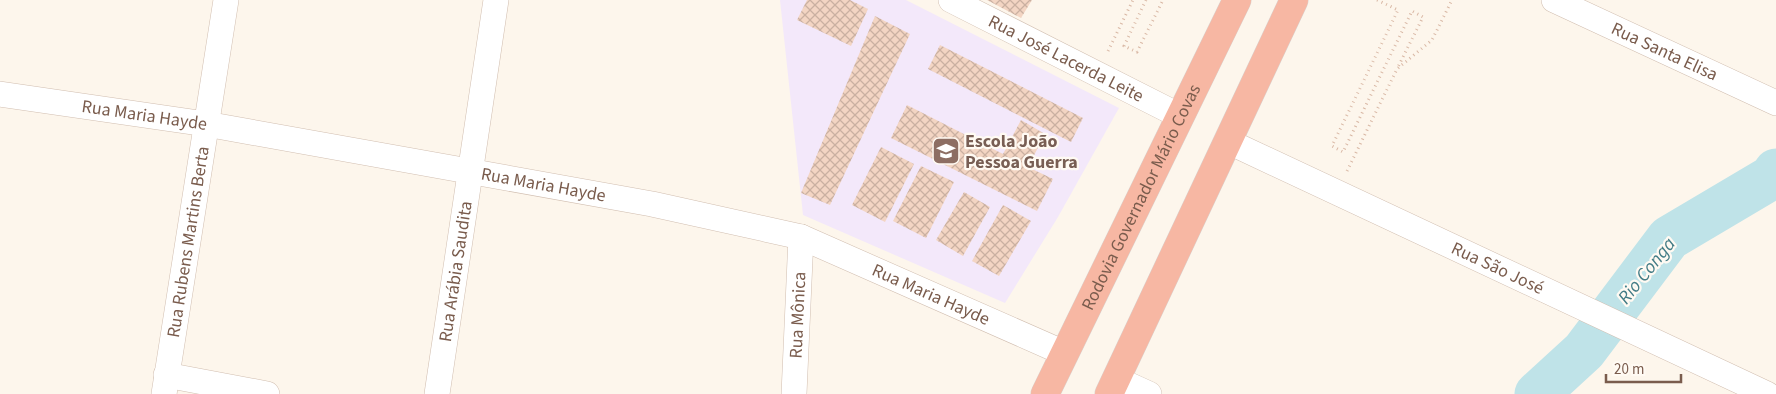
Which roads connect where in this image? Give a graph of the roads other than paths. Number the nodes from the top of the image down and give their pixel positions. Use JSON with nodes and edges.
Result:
{"nodes":[{"id":1,"x":226,"y":0,"type":"edge"},
{"id":2,"x":496,"y":0,"type":"edge"},
{"id":3,"x":951,"y":0,"type":"edge"},
{"id":4,"x":1237,"y":0,"type":"edge"},
{"id":5,"x":1294,"y":0,"type":"edge"},
{"id":6,"x":1554,"y":0,"type":"edge"},
{"id":7,"x":0,"y":94,"type":"edge"},
{"id":8,"x":1776,"y":103,"type":"edge"},
{"id":9,"x":1180,"y":116,"type":"junction"},
{"id":10,"x":206,"y":124,"type":"junction"},
{"id":11,"x":1227,"y":141,"type":"junction"},
{"id":12,"x":469,"y":171,"type":"junction"},
{"id":13,"x":801,"y":237,"type":"junction"},
{"id":14,"x":1064,"y":353,"type":"junction"},
{"id":15,"x":165,"y":385,"type":"edge"},
{"id":16,"x":1113,"y":386,"type":"edge"},
{"id":17,"x":267,"y":394,"type":"edge"},
{"id":18,"x":437,"y":394,"type":"edge"},
{"id":19,"x":794,"y":394,"type":"edge"},
{"id":20,"x":1045,"y":394,"type":"edge"},
{"id":21,"x":1149,"y":394,"type":"edge"},
{"id":22,"x":1767,"y":394,"type":"edge"}],
"edges":[{"from":1,"to":10,"type":"street","name":"Rua Rubens Martins Berta"},
{"from":2,"to":12,"type":"street","name":"Rua Arábia Saudita"},
{"from":3,"to":9,"type":"street","name":"Rua José Lacerda Leite"},
{"from":4,"to":9,"type":"highway","name":"Rodovia Governador Mário Covas"},
{"from":5,"to":11,"type":"highway"},
{"from":6,"to":8,"type":"street","name":"Rua Santa Elisa"},
{"from":7,"to":10,"type":"street","name":"Rua Maria Hayde"},
{"from":9,"to":14,"type":"highway","name":"Rodovia Governador Mário Covas"},
{"from":10,"to":12,"type":"street","name":"Rua Maria Hayde"},
{"from":10,"to":15,"type":"street","name":"Rua Rubens Martins Berta"},
{"from":11,"to":16,"type":"highway"},
{"from":11,"to":22,"type":"street","name":"Rua São José"},
{"from":12,"to":13,"type":"street","name":"Rua Maria Hayde"},
{"from":12,"to":18,"type":"street","name":"Rua Arábia Saudita"},
{"from":13,"to":14,"type":"street","name":"Rua Maria Hayde"},
{"from":13,"to":19,"type":"street","name":"Rua Mônica"},
{"from":14,"to":20,"type":"highway","name":"Rodovia Governador Mário Covas"},
{"from":15,"to":17,"type":"street"},
{"from":16,"to":21,"type":"street"}]}
